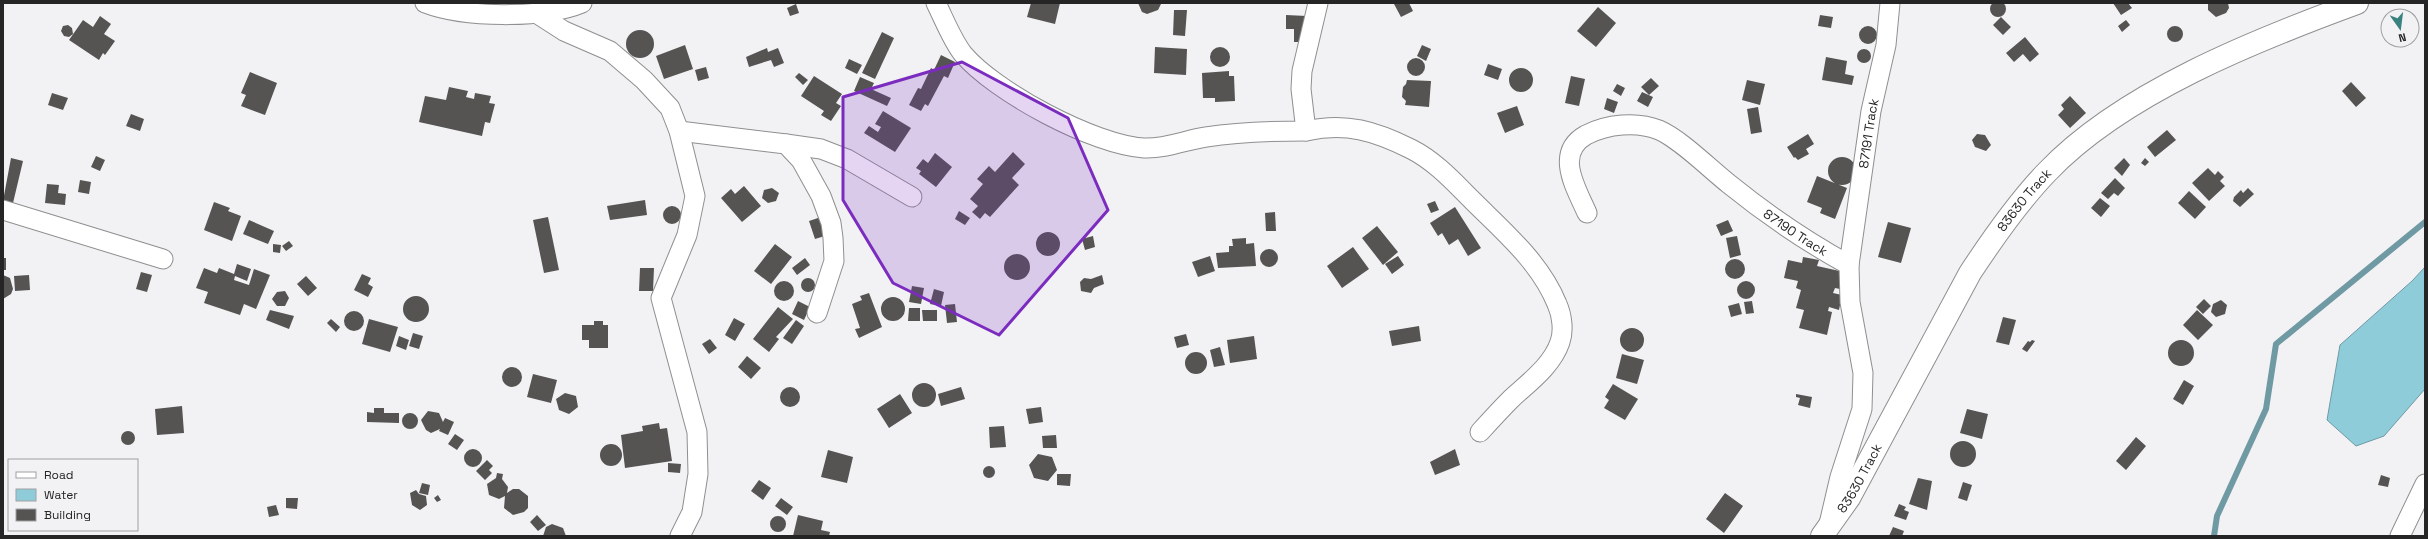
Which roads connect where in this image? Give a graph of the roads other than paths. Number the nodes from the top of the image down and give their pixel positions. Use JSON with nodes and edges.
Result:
{"nodes":[{"id":1,"x":425,"y":3,"type":"edge"},
{"id":2,"x":936,"y":3,"type":"edge"},
{"id":3,"x":1318,"y":3,"type":"edge"},
{"id":4,"x":1890,"y":3,"type":"edge"},
{"id":5,"x":2357,"y":3,"type":"edge"},
{"id":6,"x":576,"y":4,"type":"edge"},
{"id":7,"x":536,"y":13,"type":"junction"},
{"id":8,"x":679,"y":131,"type":"junction"},
{"id":9,"x":1306,"y":131,"type":"junction"},
{"id":10,"x":786,"y":144,"type":"junction"},
{"id":11,"x":912,"y":197,"type":"dead end"},
{"id":12,"x":3,"y":210,"type":"edge"},
{"id":13,"x":1587,"y":213,"type":"dead end"},
{"id":14,"x":163,"y":259,"type":"dead end"},
{"id":15,"x":1849,"y":265,"type":"junction"},
{"id":16,"x":817,"y":313,"type":"dead end"},
{"id":17,"x":1480,"y":432,"type":"dead end"},
{"id":18,"x":2425,"y":484,"type":"edge"},
{"id":19,"x":1825,"y":534,"type":"edge"},
{"id":20,"x":680,"y":536,"type":"edge"},
{"id":21,"x":2400,"y":536,"type":"edge"}],
"edges":[{"from":1,"to":7,"type":"street"},
{"from":2,"to":9,"type":"street"},
{"from":3,"to":9,"type":"street"},
{"from":4,"to":15,"type":"street","name":"87191 Track"},
{"from":5,"to":19,"type":"street","name":"83630 Track"},
{"from":6,"to":7,"type":"street"},
{"from":7,"to":8,"type":"street"},
{"from":8,"to":10,"type":"street"},
{"from":8,"to":20,"type":"street"},
{"from":9,"to":17,"type":"street"},
{"from":10,"to":11,"type":"street"},
{"from":10,"to":16,"type":"street"},
{"from":12,"to":14,"type":"street"},
{"from":13,"to":15,"type":"street","name":"87190 Track"},
{"from":15,"to":19,"type":"street"},
{"from":18,"to":21,"type":"street"}]}
